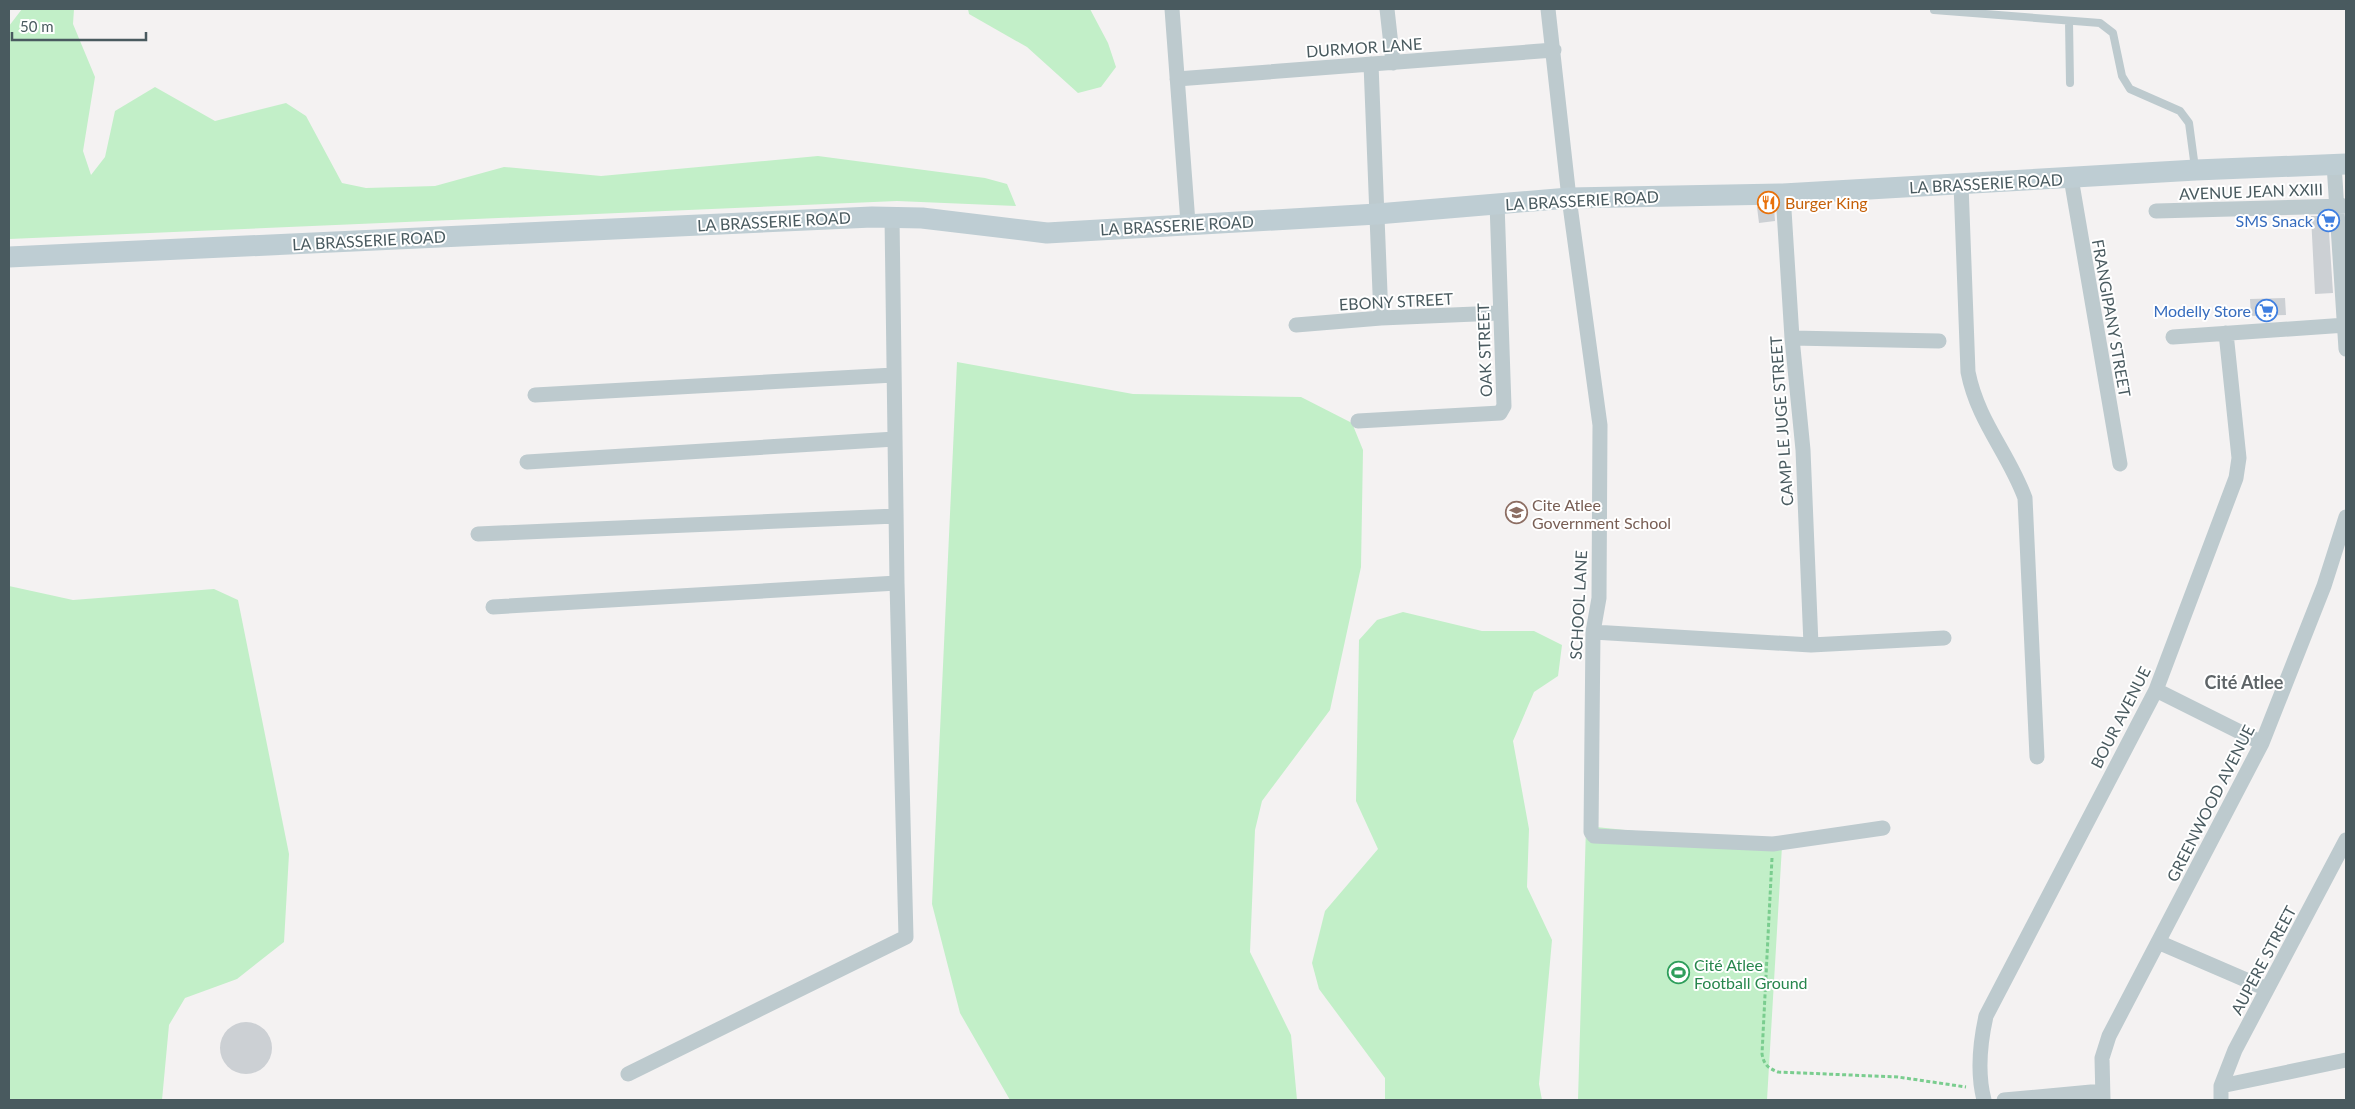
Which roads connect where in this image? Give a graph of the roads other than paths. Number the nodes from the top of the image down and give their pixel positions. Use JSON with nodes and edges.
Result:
{"nodes":[{"id":1,"x":1172,"y":9,"type":"edge"},
{"id":2,"x":1387,"y":9,"type":"edge"},
{"id":3,"x":1548,"y":9,"type":"edge"},
{"id":4,"x":1934,"y":10,"type":"dead end"},
{"id":5,"x":2069,"y":21,"type":"junction"},
{"id":6,"x":1554,"y":50,"type":"junction"},
{"id":7,"x":1393,"y":63,"type":"junction"},
{"id":8,"x":1371,"y":64,"type":"junction"},
{"id":9,"x":1177,"y":79,"type":"junction"},
{"id":10,"x":2070,"y":83,"type":"dead end"},
{"id":11,"x":2340,"y":164,"type":"edge"},
{"id":12,"x":2196,"y":170,"type":"junction"},
{"id":13,"x":2071,"y":178,"type":"junction"},
{"id":14,"x":1961,"y":184,"type":"junction"},
{"id":15,"x":1783,"y":194,"type":"junction"},
{"id":16,"x":1569,"y":198,"type":"junction"},
{"id":17,"x":1497,"y":204,"type":"junction"},
{"id":18,"x":2341,"y":206,"type":"edge"},
{"id":19,"x":2156,"y":211,"type":"dead end"},
{"id":20,"x":1377,"y":214,"type":"junction"},
{"id":21,"x":892,"y":217,"type":"junction"},
{"id":22,"x":1188,"y":224,"type":"junction"},
{"id":23,"x":9,"y":257,"type":"edge"},
{"id":24,"x":1499,"y":313,"type":"junction"},
{"id":25,"x":1381,"y":318,"type":"junction"},
{"id":26,"x":1296,"y":325,"type":"dead end"},
{"id":27,"x":2346,"y":325,"type":"edge"},
{"id":28,"x":2226,"y":334,"type":"junction"},
{"id":29,"x":2173,"y":337,"type":"dead end"},
{"id":30,"x":1792,"y":338,"type":"junction"},
{"id":31,"x":1939,"y":341,"type":"dead end"},
{"id":32,"x":2346,"y":349,"type":"edge"},
{"id":33,"x":894,"y":375,"type":"junction"},
{"id":34,"x":535,"y":394,"type":"dead end"},
{"id":35,"x":1358,"y":420,"type":"dead end"},
{"id":36,"x":895,"y":439,"type":"junction"},
{"id":37,"x":527,"y":462,"type":"dead end"},
{"id":38,"x":2120,"y":464,"type":"dead end"},
{"id":39,"x":896,"y":516,"type":"junction"},
{"id":40,"x":2346,"y":517,"type":"edge"},
{"id":41,"x":478,"y":534,"type":"dead end"},
{"id":42,"x":2342,"y":543,"type":"edge"},
{"id":43,"x":897,"y":583,"type":"junction"},
{"id":44,"x":493,"y":607,"type":"dead end"},
{"id":45,"x":1593,"y":632,"type":"junction"},
{"id":46,"x":1944,"y":638,"type":"dead end"},
{"id":47,"x":1811,"y":645,"type":"junction"},
{"id":48,"x":2156,"y":690,"type":"junction"},
{"id":49,"x":2262,"y":742,"type":"junction"},
{"id":50,"x":2037,"y":756,"type":"dead end"},
{"id":51,"x":1883,"y":828,"type":"dead end"},
{"id":52,"x":2346,"y":840,"type":"edge"},
{"id":53,"x":2158,"y":942,"type":"junction"},
{"id":54,"x":2267,"y":988,"type":"junction"},
{"id":55,"x":2346,"y":1060,"type":"edge"},
{"id":56,"x":628,"y":1074,"type":"dead end"},
{"id":57,"x":2221,"y":1093,"type":"edge"},
{"id":58,"x":1982,"y":1095,"type":"edge"},
{"id":59,"x":2102,"y":1096,"type":"edge"},
{"id":60,"x":2004,"y":1100,"type":"edge"}],
"edges":[{"from":1,"to":9,"type":"street"},
{"from":2,"to":7,"type":"street"},
{"from":3,"to":6,"type":"street","name":"SCHOOL LANE"},
{"from":4,"to":5,"type":"lane"},
{"from":5,"to":10,"type":"lane"},
{"from":5,"to":12,"type":"lane"},
{"from":6,"to":7,"type":"street","name":"DURMOR LANE"},
{"from":6,"to":16,"type":"street","name":"SCHOOL LANE"},
{"from":7,"to":8,"type":"street","name":"DURMOR LANE"},
{"from":8,"to":9,"type":"street","name":"DURMOR LANE"},
{"from":8,"to":20,"type":"street"},
{"from":9,"to":22,"type":"street"},
{"from":11,"to":12,"type":"main road","name":"LA BRASSERIE ROAD"},
{"from":11,"to":18,"type":"street"},
{"from":12,"to":13,"type":"main road","name":"LA BRASSERIE ROAD"},
{"from":13,"to":14,"type":"main road","name":"LA BRASSERIE ROAD"},
{"from":13,"to":38,"type":"street","name":"FRANGIPANY STREET"},
{"from":14,"to":15,"type":"main road","name":"LA BRASSERIE ROAD"},
{"from":14,"to":50,"type":"street"},
{"from":15,"to":16,"type":"main road","name":"LA BRASSERIE ROAD"},
{"from":15,"to":30,"type":"street","name":"CAMP LE JUGE STREET"},
{"from":16,"to":17,"type":"main road","name":"LA BRASSERIE ROAD"},
{"from":16,"to":45,"type":"street","name":"SCHOOL LANE"},
{"from":17,"to":20,"type":"main road","name":"LA BRASSERIE ROAD"},
{"from":17,"to":24,"type":"street","name":"OAK STREET"},
{"from":18,"to":19,"type":"street","name":"AVENUE JEAN XXIII"},
{"from":18,"to":27,"type":"street"},
{"from":20,"to":22,"type":"main road","name":"LA BRASSERIE ROAD"},
{"from":20,"to":25,"type":"street"},
{"from":21,"to":22,"type":"main road","name":"LA BRASSERIE ROAD"},
{"from":21,"to":23,"type":"main road","name":"LA BRASSERIE ROAD"},
{"from":21,"to":33,"type":"street"},
{"from":24,"to":25,"type":"street","name":"EBONY STREET"},
{"from":24,"to":35,"type":"street","name":"OAK STREET"},
{"from":25,"to":26,"type":"street","name":"EBONY STREET"},
{"from":27,"to":28,"type":"street"},
{"from":27,"to":32,"type":"street"},
{"from":28,"to":29,"type":"street"},
{"from":28,"to":48,"type":"street","name":"BOUR AVENUE"},
{"from":30,"to":31,"type":"street"},
{"from":30,"to":47,"type":"street","name":"CAMP LE JUGE STREET"},
{"from":33,"to":34,"type":"street"},
{"from":33,"to":36,"type":"street"},
{"from":36,"to":37,"type":"street"},
{"from":36,"to":39,"type":"street"},
{"from":39,"to":41,"type":"street"},
{"from":39,"to":43,"type":"street"},
{"from":40,"to":42,"type":"street","name":"GREENWOOD AVENUE"},
{"from":42,"to":49,"type":"street","name":"GREENWOOD AVENUE"},
{"from":43,"to":44,"type":"street"},
{"from":43,"to":56,"type":"street"},
{"from":45,"to":47,"type":"street"},
{"from":45,"to":51,"type":"street","name":"SCHOOL LANE"},
{"from":46,"to":47,"type":"street"},
{"from":48,"to":49,"type":"street"},
{"from":48,"to":58,"type":"street","name":"BOUR AVENUE"},
{"from":49,"to":53,"type":"street","name":"GREENWOOD AVENUE"},
{"from":52,"to":54,"type":"street","name":"AUPERE STREET"},
{"from":53,"to":54,"type":"street"},
{"from":53,"to":59,"type":"street","name":"GREENWOOD AVENUE"},
{"from":54,"to":57,"type":"street","name":"AUPERE STREET"},
{"from":55,"to":57,"type":"street"},
{"from":59,"to":60,"type":"street"}]}
